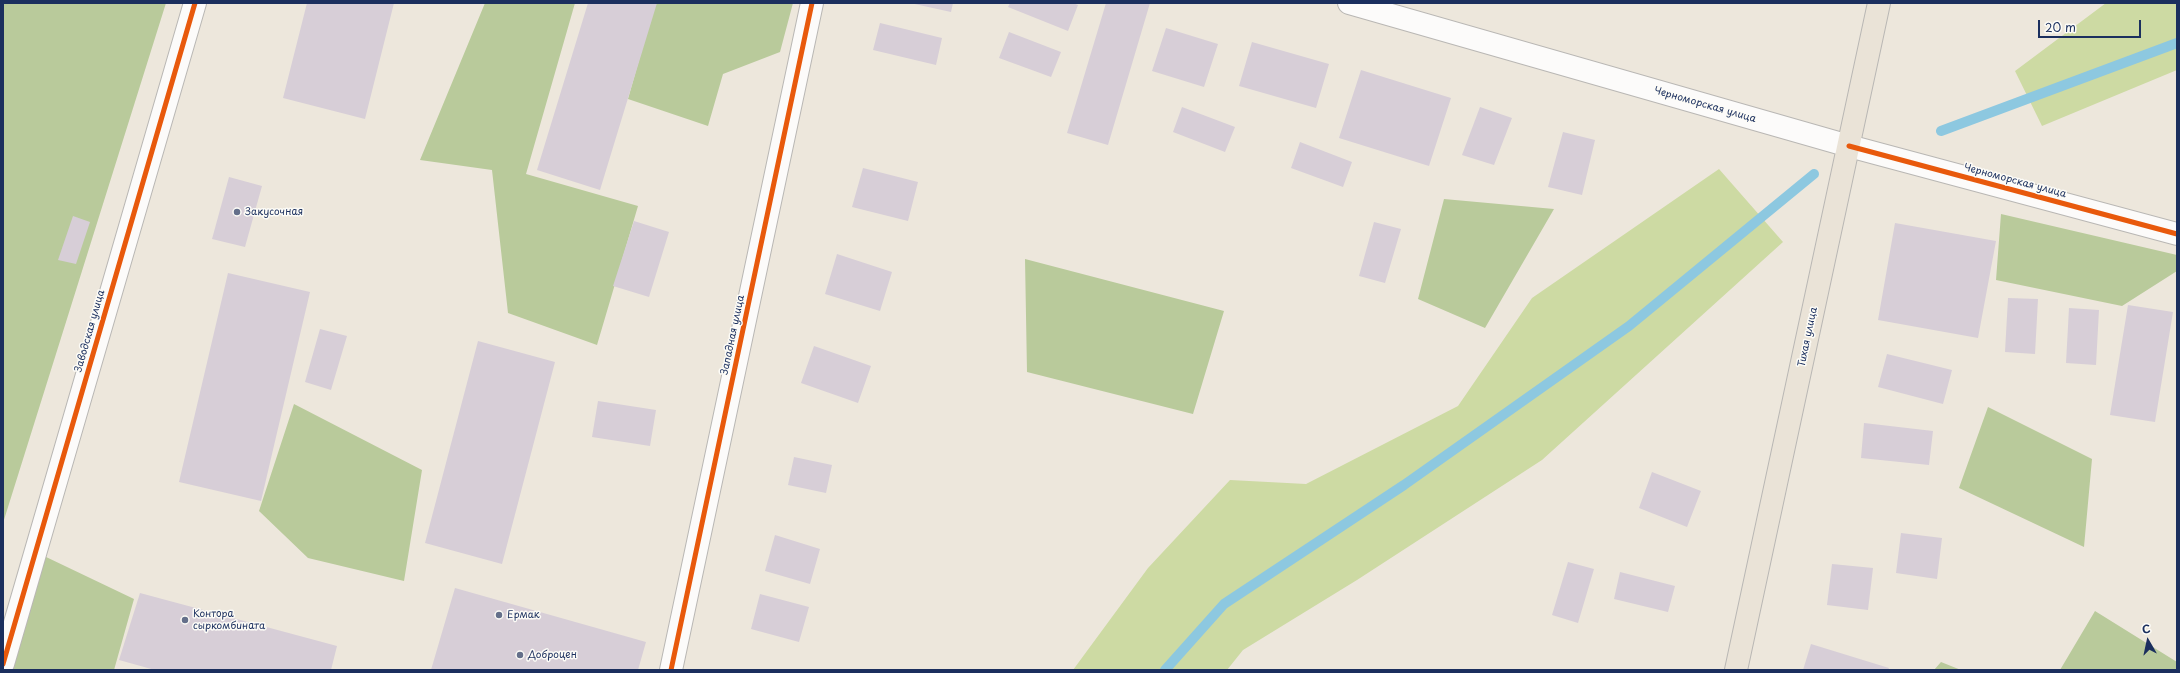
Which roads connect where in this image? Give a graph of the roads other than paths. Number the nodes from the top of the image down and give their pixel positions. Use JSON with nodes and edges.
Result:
{"nodes":[{"id":1,"x":194,"y":3,"type":"edge"},
{"id":2,"x":812,"y":3,"type":"edge"},
{"id":3,"x":1349,"y":3,"type":"edge"},
{"id":4,"x":1879,"y":3,"type":"edge"},
{"id":5,"x":1849,"y":146,"type":"junction"},
{"id":6,"x":2177,"y":234,"type":"edge"},
{"id":7,"x":3,"y":664,"type":"edge"},
{"id":8,"x":671,"y":670,"type":"edge"},
{"id":9,"x":1736,"y":670,"type":"edge"}],
"edges":[{"from":1,"to":7,"type":"street","name":"Заводская улица"},
{"from":2,"to":8,"type":"street","name":"Западная улица"},
{"from":3,"to":5,"type":"street","name":"Черноморская улица"},
{"from":4,"to":5,"type":"main road","name":"Тихая улица"},
{"from":5,"to":6,"type":"street","name":"Черноморская улица"},
{"from":5,"to":9,"type":"main road","name":"Тихая улица"}]}
